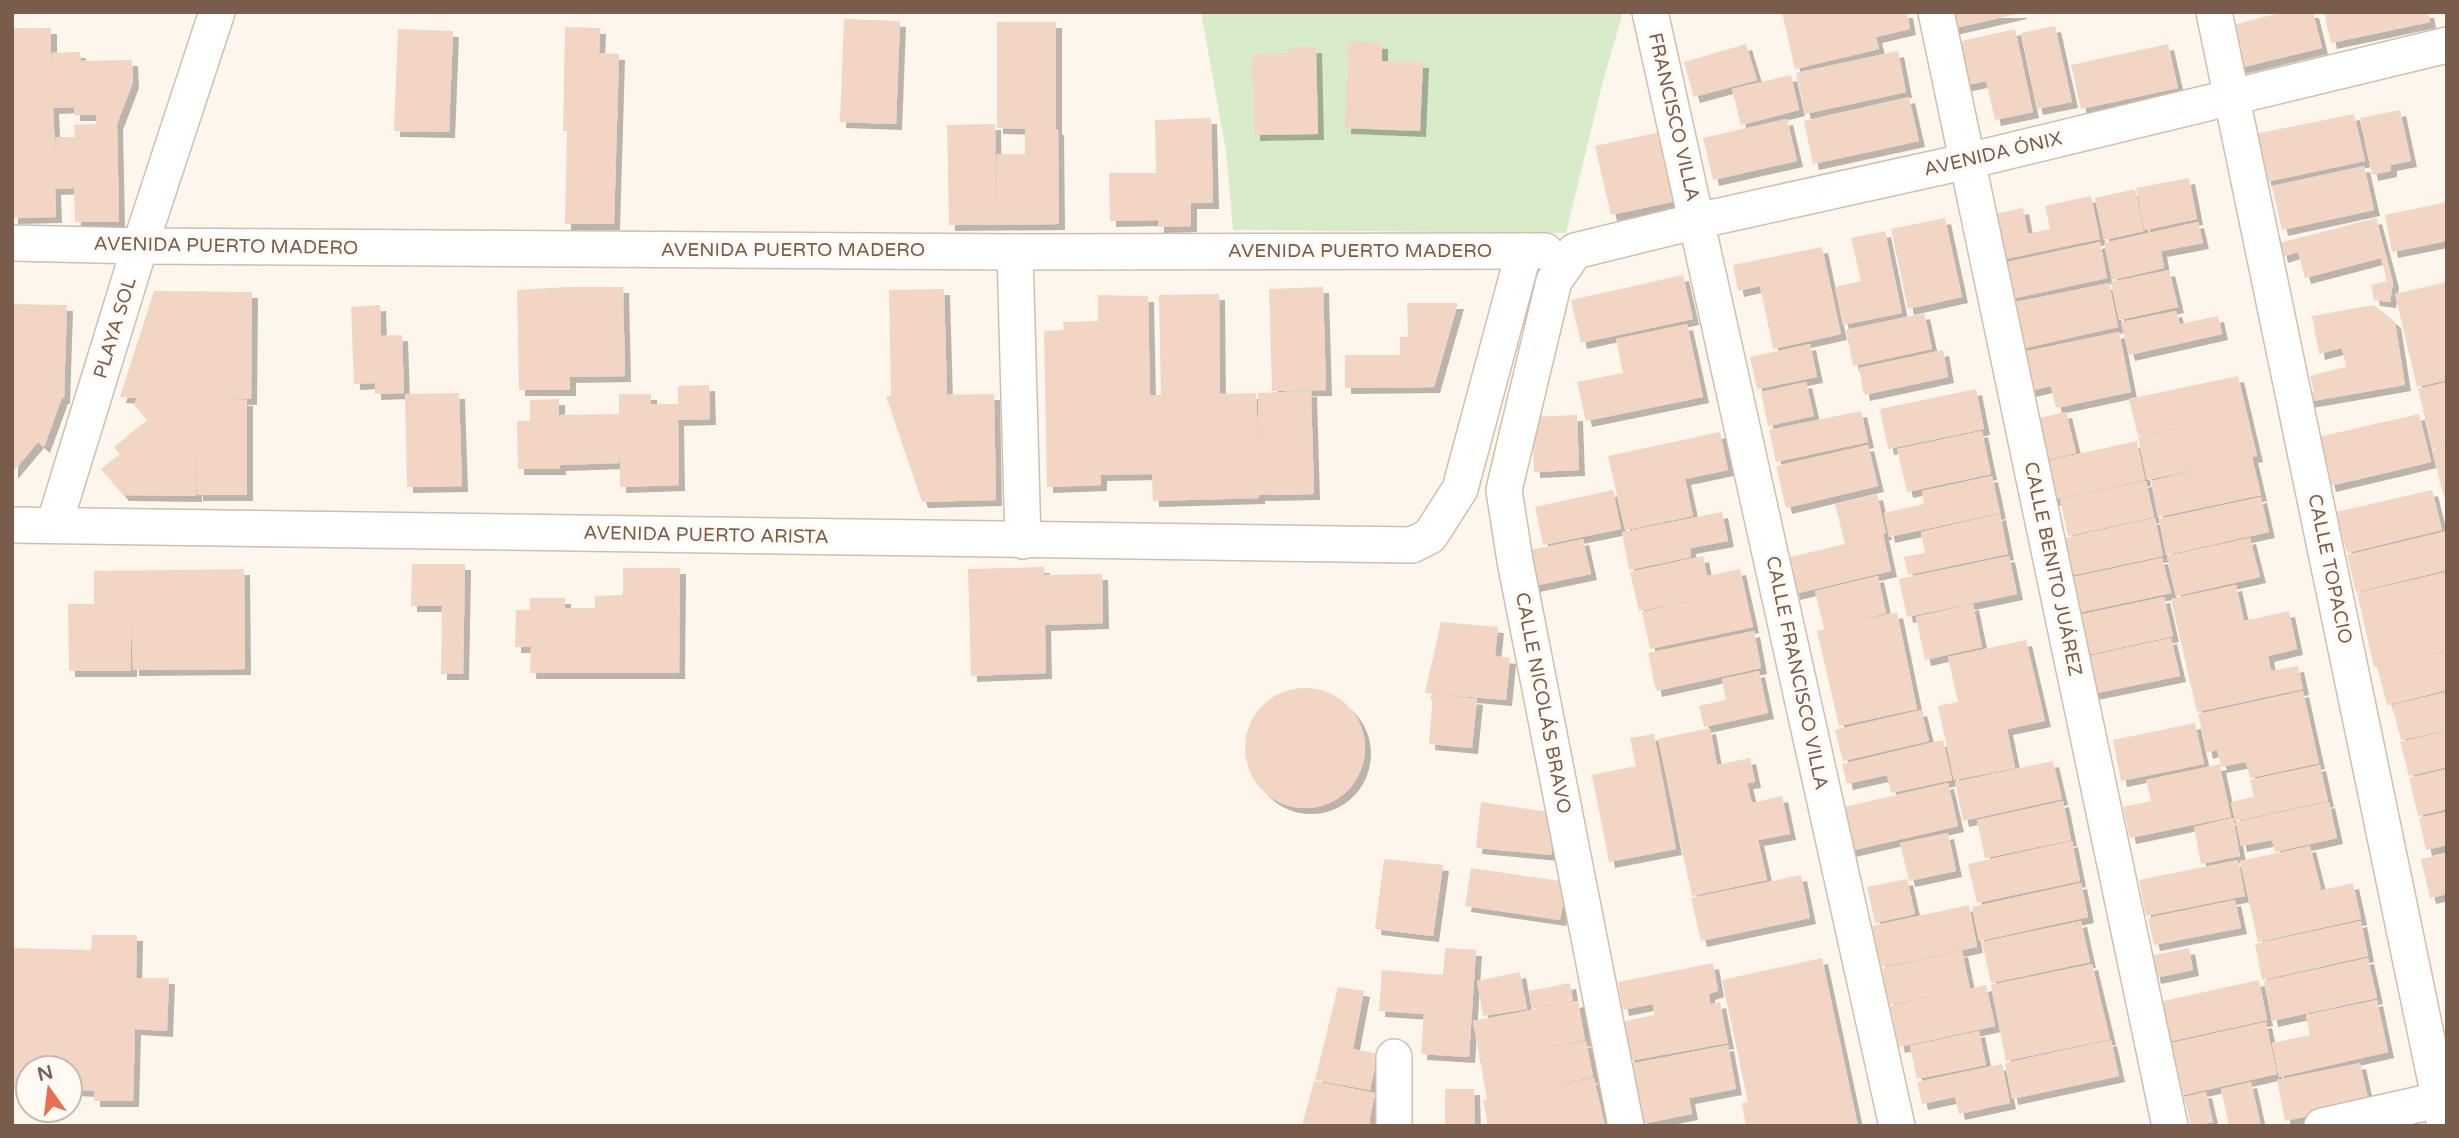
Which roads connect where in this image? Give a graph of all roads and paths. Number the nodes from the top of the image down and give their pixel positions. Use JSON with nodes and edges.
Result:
{"nodes":[{"id":1,"x":217,"y":12,"type":"edge"},
{"id":2,"x":1650,"y":12,"type":"edge"},
{"id":3,"x":1936,"y":12,"type":"edge"},
{"id":4,"x":2214,"y":12,"type":"edge"},
{"id":5,"x":2447,"y":45,"type":"edge"},
{"id":6,"x":2233,"y":97,"type":"junction"},
{"id":7,"x":1968,"y":161,"type":"junction"},
{"id":8,"x":1697,"y":221,"type":"junction"},
{"id":9,"x":12,"y":243,"type":"edge"},
{"id":10,"x":140,"y":246,"type":"junction"},
{"id":11,"x":1524,"y":251,"type":"junction"},
{"id":12,"x":1575,"y":251,"type":"junction"},
{"id":13,"x":1015,"y":252,"type":"junction"},
{"id":14,"x":12,"y":525,"type":"edge"},
{"id":15,"x":54,"y":525,"type":"junction"},
{"id":16,"x":1023,"y":541,"type":"junction"},
{"id":17,"x":1394,"y":1057,"type":"dead end"},
{"id":18,"x":2443,"y":1108,"type":"edge"},
{"id":19,"x":1394,"y":1126,"type":"edge"},
{"id":20,"x":1626,"y":1126,"type":"edge"},
{"id":21,"x":1897,"y":1126,"type":"edge"},
{"id":22,"x":2170,"y":1126,"type":"edge"},
{"id":23,"x":2322,"y":1126,"type":"edge"}],
"edges":[{"from":1,"to":10,"type":"street","name":"PLAYA SOL"},
{"from":2,"to":8,"type":"street","name":"FRANCISCO VILLA"},
{"from":3,"to":7,"type":"street","name":"CALLE BENITO JUÁREZ"},
{"from":4,"to":6,"type":"street","name":"CALLE TOPACIO"},
{"from":5,"to":6,"type":"street","name":"AVENIDA ÓNIX"},
{"from":6,"to":7,"type":"street","name":"AVENIDA ÓNIX"},
{"from":6,"to":18,"type":"street","name":"CALLE TOPACIO"},
{"from":7,"to":8,"type":"street","name":"AVENIDA ÓNIX"},
{"from":7,"to":22,"type":"street","name":"CALLE BENITO JUÁREZ"},
{"from":8,"to":12,"type":"street","name":"AVENIDA ÓNIX"},
{"from":8,"to":21,"type":"street","name":"CALLE FRANCISCO VILLA"},
{"from":9,"to":10,"type":"street","name":"AVENIDA PUERTO MADERO"},
{"from":10,"to":13,"type":"street","name":"AVENIDA PUERTO MADERO"},
{"from":10,"to":15,"type":"street","name":"PLAYA SOL"},
{"from":11,"to":12,"type":"street","name":"AVENIDA PUERTO MADERO"},
{"from":11,"to":13,"type":"street","name":"AVENIDA PUERTO MADERO"},
{"from":11,"to":16,"type":"street","name":"AVENIDA PUERTO ARISTA"},
{"from":12,"to":20,"type":"street","name":"CALLE NICOLÁS BRAVO"},
{"from":13,"to":16,"type":"street"},
{"from":14,"to":15,"type":"street","name":"AVENIDA PUERTO ARISTA"},
{"from":15,"to":16,"type":"street","name":"AVENIDA PUERTO ARISTA"},
{"from":17,"to":19,"type":"street"},
{"from":18,"to":23,"type":"street"}]}
